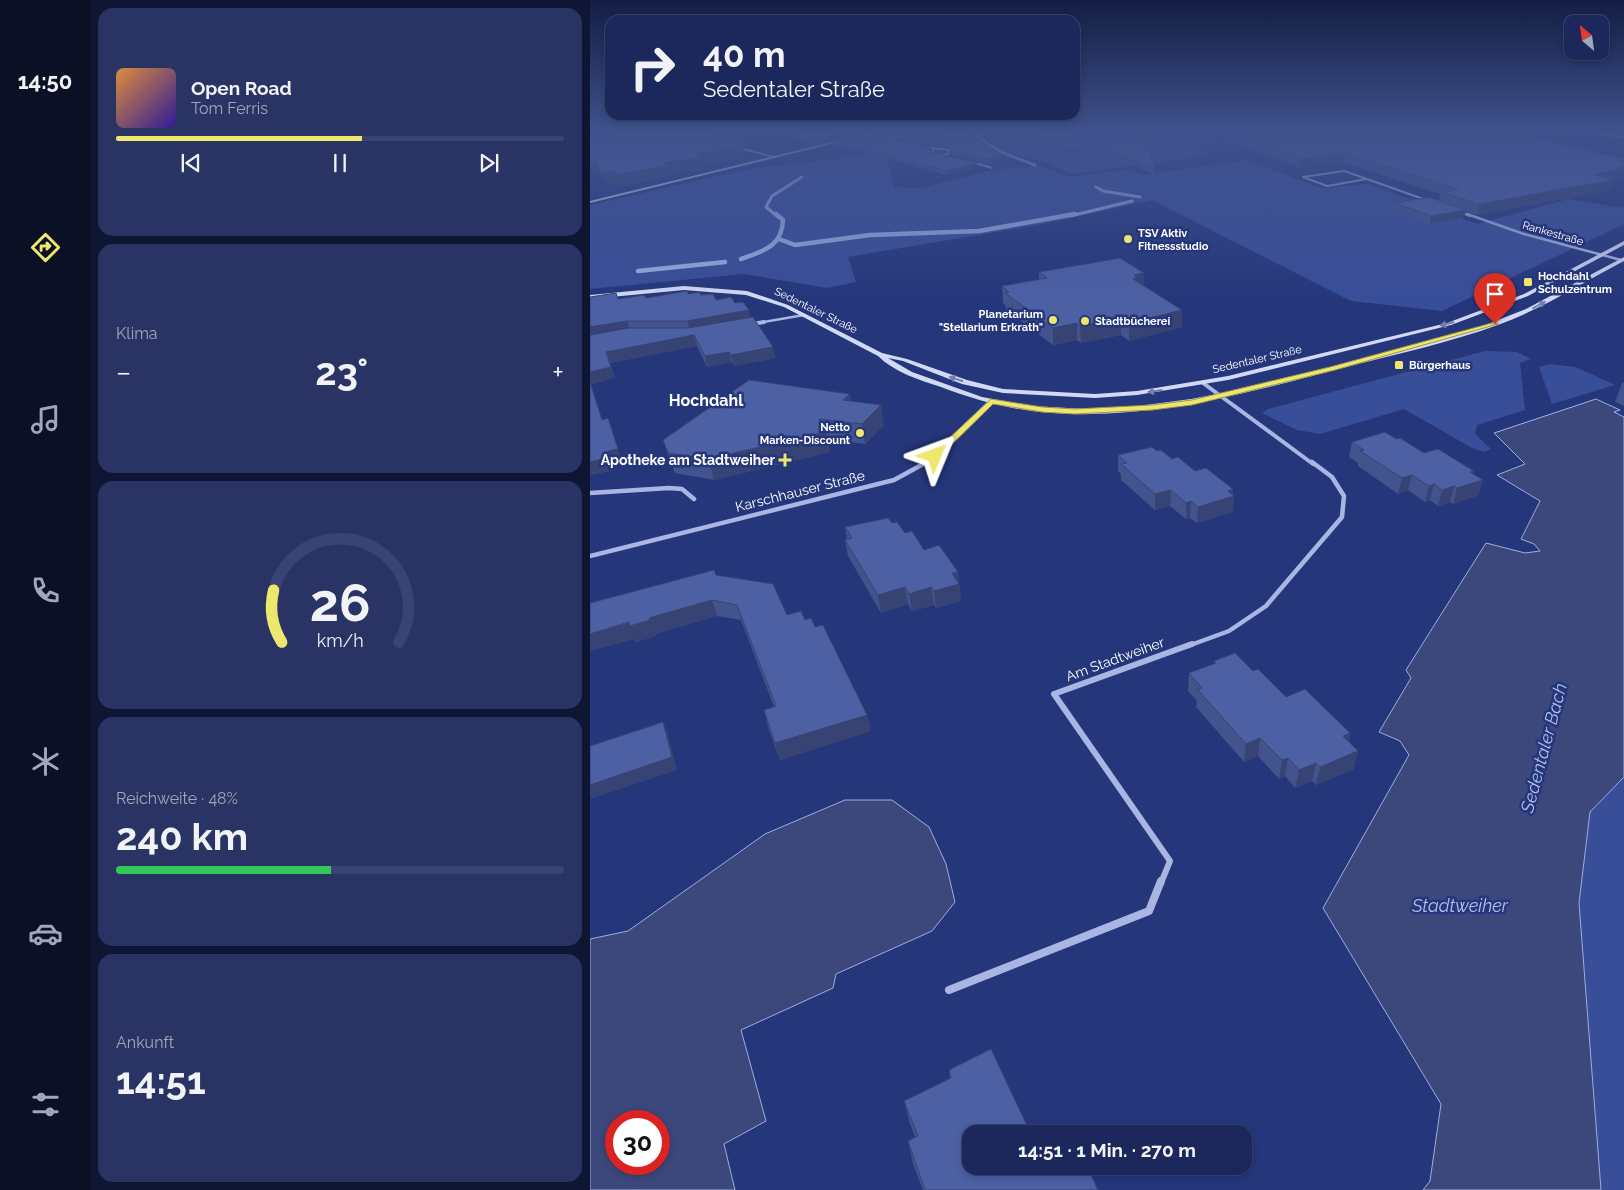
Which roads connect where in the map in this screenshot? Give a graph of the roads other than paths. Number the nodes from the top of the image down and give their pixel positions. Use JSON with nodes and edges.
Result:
{"nodes":[{"id":1,"x":649,"y":188,"type":"edge"},
{"id":2,"x":1392,"y":188,"type":"edge"},
{"id":3,"x":590,"y":202,"type":"edge"},
{"id":4,"x":1432,"y":202,"type":"edge"},
{"id":5,"x":1458,"y":211,"type":"edge"},
{"id":6,"x":1624,"y":244,"type":"edge"},
{"id":7,"x":1602,"y":255,"type":"junction"},
{"id":8,"x":1623,"y":259,"type":"edge"},
{"id":9,"x":590,"y":297,"type":"edge"},
{"id":10,"x":804,"y":315,"type":"junction"},
{"id":11,"x":747,"y":325,"type":"edge"},
{"id":12,"x":880,"y":354,"type":"junction"},
{"id":13,"x":1203,"y":383,"type":"junction"},
{"id":14,"x":1003,"y":391,"type":"junction"},
{"id":15,"x":1222,"y":396,"type":"junction"},
{"id":16,"x":991,"y":401,"type":"junction"},
{"id":17,"x":590,"y":493,"type":"edge"},
{"id":18,"x":694,"y":499,"type":"dead end"},
{"id":19,"x":590,"y":556,"type":"edge"},
{"id":20,"x":949,"y":990,"type":"dead end"}],
"edges":[{"from":1,"to":3,"type":"street"},
{"from":2,"to":4,"type":"street"},
{"from":5,"to":7,"type":"street","name":"Rankestraße"},
{"from":6,"to":7,"type":"street","name":"Sedentaler Straße"},
{"from":7,"to":8,"type":"street","name":"Rankestraße"},
{"from":7,"to":13,"type":"street","name":"Sedentaler Straße","one_way":true},
{"from":15,"to":8,"type":"street","name":"Sedentaler Straße","one_way":true},
{"from":9,"to":10,"type":"street","name":"Sedentaler Straße"},
{"from":10,"to":11,"type":"street"},
{"from":10,"to":12,"type":"street","name":"Sedentaler Straße"},
{"from":14,"to":12,"type":"street","name":"Sedentaler Straße","one_way":true},
{"from":12,"to":16,"type":"street","name":"Sedentaler Straße"},
{"from":13,"to":14,"type":"street","name":"Sedentaler Straße","one_way":true},
{"from":13,"to":15,"type":"street","name":"Am Stadtweiher"},
{"from":14,"to":16,"type":"street"},
{"from":15,"to":16,"type":"street","name":"Sedentaler Straße"},
{"from":15,"to":20,"type":"street","name":"Am Stadtweiher"},
{"from":16,"to":19,"type":"street","name":"Karschhauser Straße"},
{"from":17,"to":18,"type":"street"}]}
